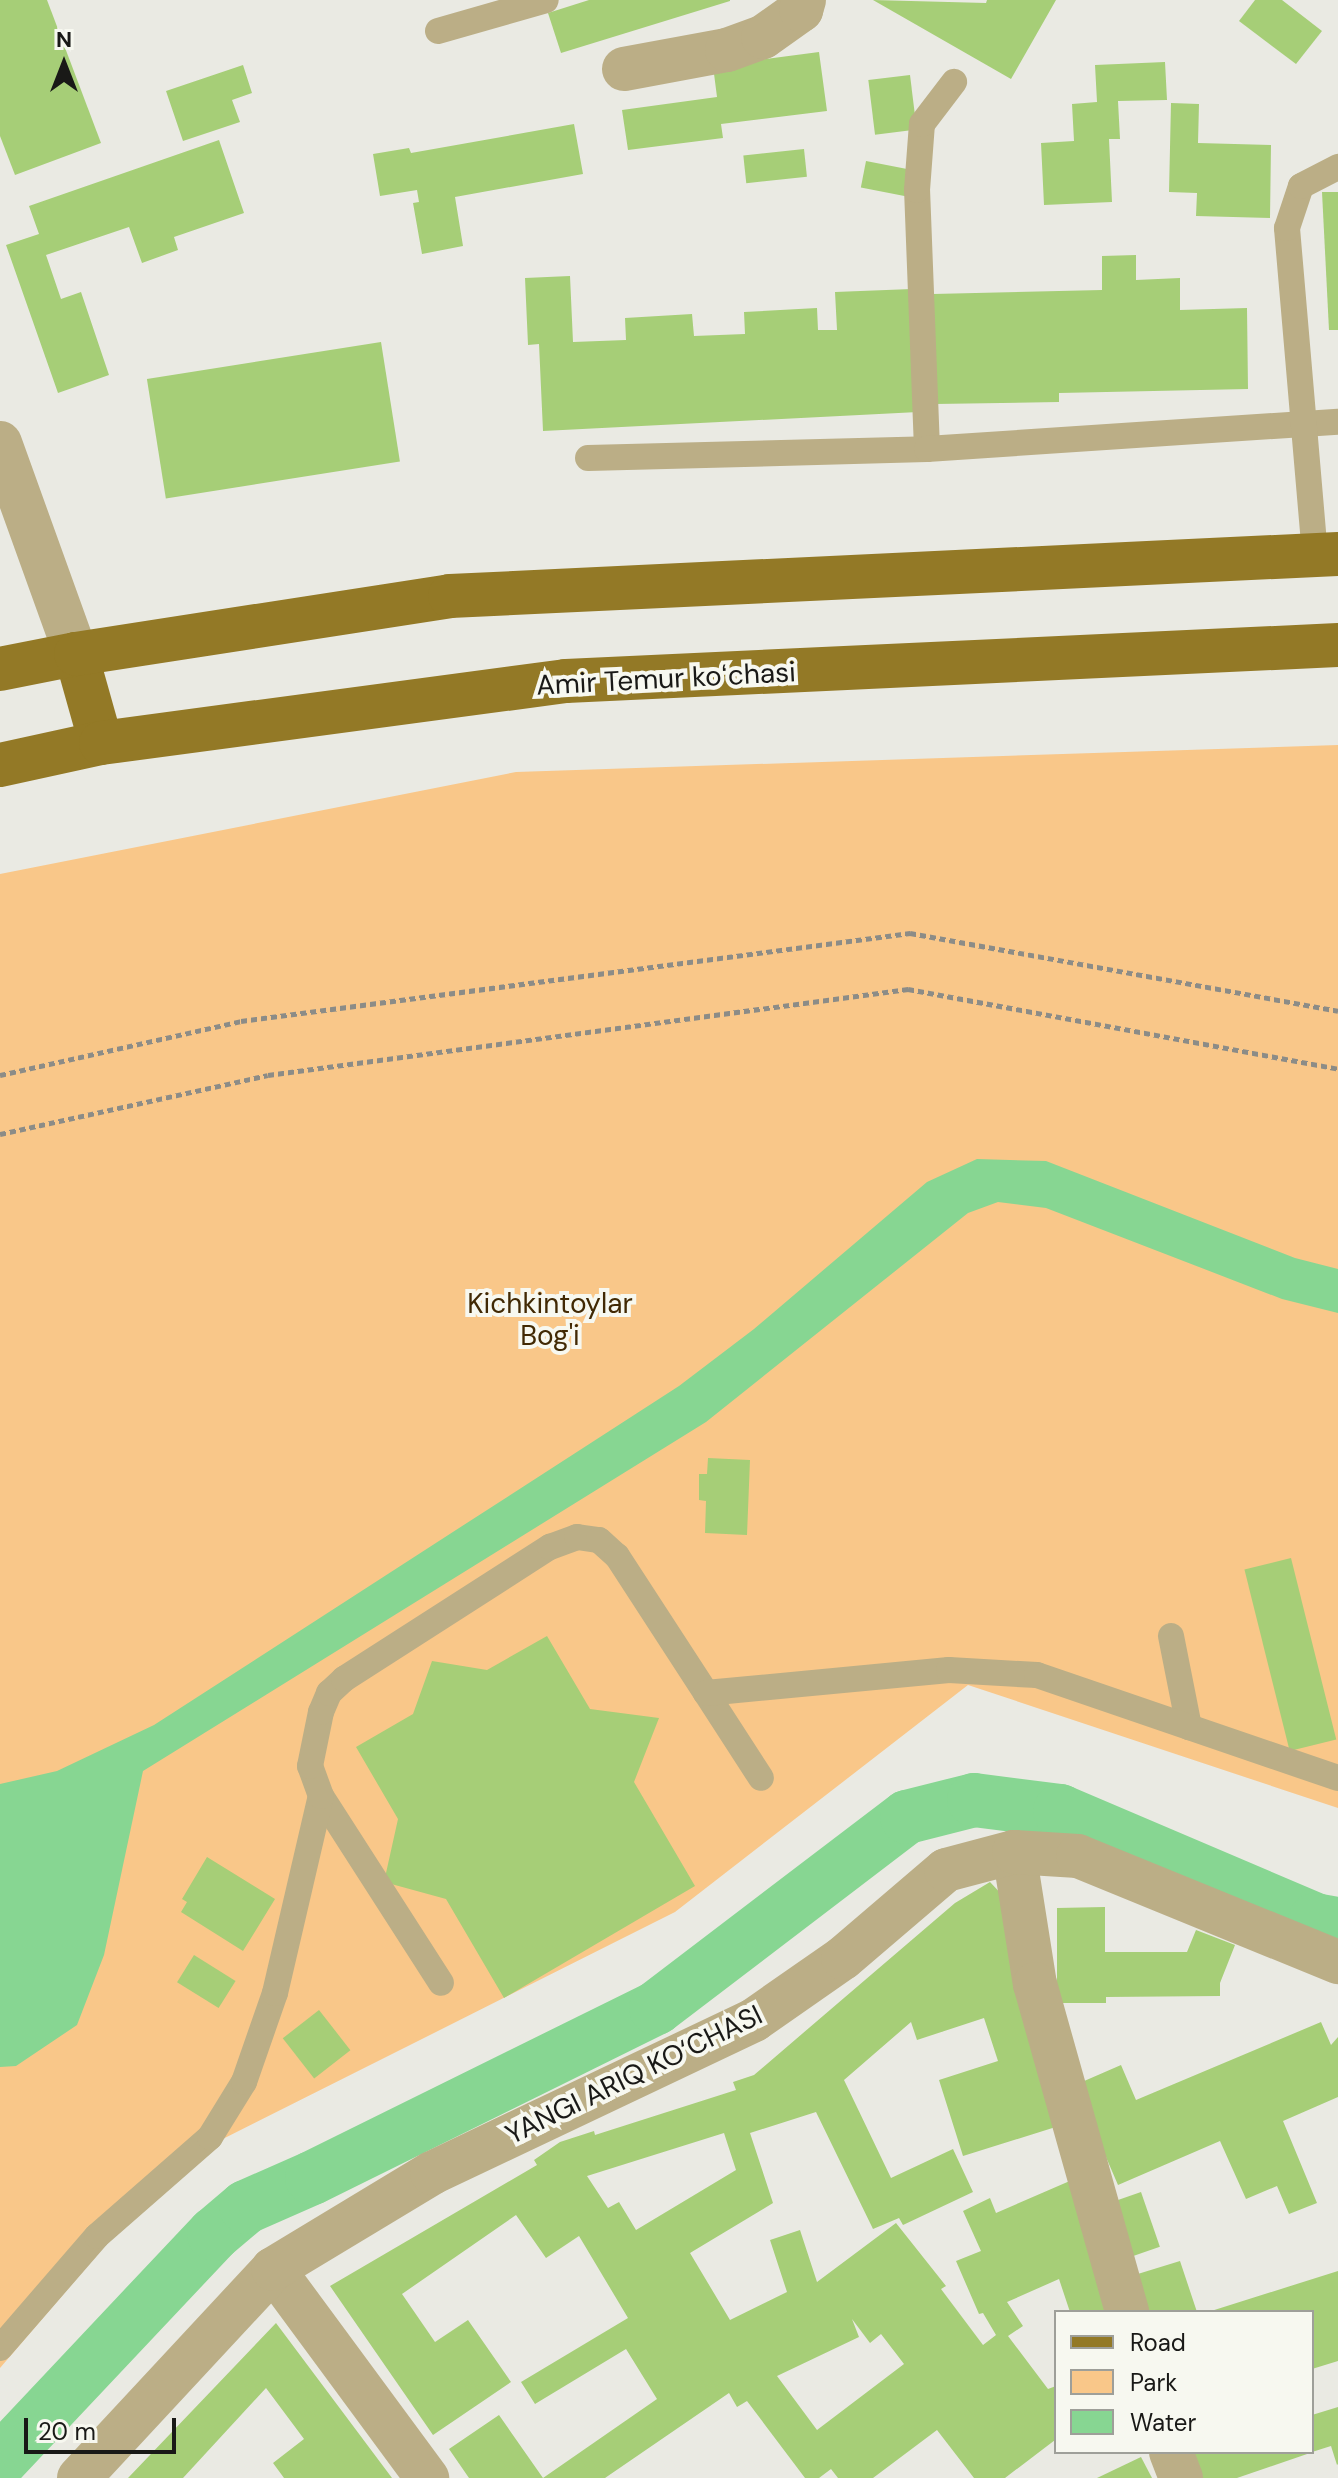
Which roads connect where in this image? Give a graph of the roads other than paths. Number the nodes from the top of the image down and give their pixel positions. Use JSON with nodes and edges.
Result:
{"nodes":[{"id":1,"x":546,"y":0,"type":"edge"},
{"id":2,"x":804,"y":0,"type":"edge"},
{"id":3,"x":438,"y":31,"type":"dead end"},
{"id":4,"x":624,"y":69,"type":"dead end"},
{"id":5,"x":954,"y":82,"type":"dead end"},
{"id":6,"x":1338,"y":167,"type":"edge"},
{"id":7,"x":1338,"y":422,"type":"edge"},
{"id":8,"x":1303,"y":424,"type":"junction"},
{"id":9,"x":0,"y":443,"type":"edge"},
{"id":10,"x":927,"y":449,"type":"junction"},
{"id":11,"x":588,"y":458,"type":"dead end"},
{"id":12,"x":1326,"y":555,"type":"edge"},
{"id":13,"x":1338,"y":645,"type":"edge"},
{"id":14,"x":76,"y":654,"type":"junction"},
{"id":15,"x":0,"y":669,"type":"edge"},
{"id":16,"x":101,"y":743,"type":"junction"},
{"id":17,"x":0,"y":765,"type":"edge"},
{"id":18,"x":1171,"y":1636,"type":"dead end"},
{"id":19,"x":706,"y":1693,"type":"junction"},
{"id":20,"x":1189,"y":1727,"type":"junction"},
{"id":21,"x":761,"y":1778,"type":"dead end"},
{"id":22,"x":1338,"y":1778,"type":"edge"},
{"id":23,"x":321,"y":1796,"type":"junction"},
{"id":24,"x":1014,"y":1852,"type":"junction"},
{"id":25,"x":1338,"y":1962,"type":"edge"},
{"id":26,"x":441,"y":1983,"type":"dead end"},
{"id":27,"x":273,"y":2269,"type":"junction"},
{"id":28,"x":1126,"y":2310,"type":"edge"},
{"id":29,"x":0,"y":2348,"type":"edge"},
{"id":30,"x":1172,"y":2454,"type":"edge"},
{"id":31,"x":79,"y":2478,"type":"edge"},
{"id":32,"x":427,"y":2478,"type":"edge"},
{"id":33,"x":1181,"y":2478,"type":"edge"}],
"edges":[{"from":1,"to":3,"type":"lane"},
{"from":2,"to":4,"type":"street"},
{"from":5,"to":10,"type":"lane"},
{"from":6,"to":8,"type":"lane"},
{"from":7,"to":8,"type":"lane"},
{"from":8,"to":10,"type":"lane"},
{"from":8,"to":12,"type":"lane"},
{"from":9,"to":14,"type":"street"},
{"from":10,"to":11,"type":"lane"},
{"from":12,"to":14,"type":"main road"},
{"from":13,"to":16,"type":"main road","name":"Amir Temur koʻchasi"},
{"from":14,"to":15,"type":"main road"},
{"from":14,"to":16,"type":"main road"},
{"from":16,"to":17,"type":"main road","name":"Amir Temur koʻchasi"},
{"from":18,"to":20,"type":"lane"},
{"from":19,"to":20,"type":"lane"},
{"from":19,"to":21,"type":"lane"},
{"from":19,"to":23,"type":"lane"},
{"from":20,"to":22,"type":"lane"},
{"from":23,"to":26,"type":"lane"},
{"from":23,"to":29,"type":"lane"},
{"from":24,"to":25,"type":"street","name":"YANGI ARIQ KO‘CHASI"},
{"from":24,"to":27,"type":"street","name":"YANGI ARIQ KO‘CHASI"},
{"from":24,"to":28,"type":"street"},
{"from":27,"to":31,"type":"street","name":"YANGI ARIQ KO‘CHASI"},
{"from":27,"to":32,"type":"street"},
{"from":30,"to":33,"type":"street"}]}
